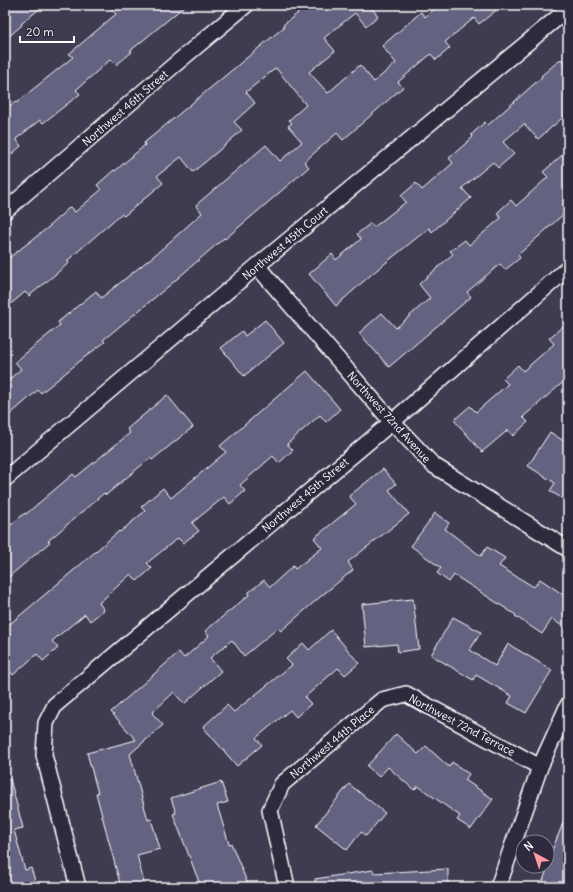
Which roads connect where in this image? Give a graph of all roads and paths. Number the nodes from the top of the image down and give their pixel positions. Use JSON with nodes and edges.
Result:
{"nodes":[{"id":1,"x":246,"y":5,"type":"edge"},
{"id":2,"x":568,"y":9,"type":"edge"},
{"id":3,"x":5,"y":211,"type":"edge"},
{"id":4,"x":257,"y":266,"type":"junction"},
{"id":5,"x":568,"y":268,"type":"edge"},
{"id":6,"x":392,"y":422,"type":"junction"},
{"id":7,"x":5,"y":479,"type":"edge"},
{"id":8,"x":568,"y":549,"type":"edge"},
{"id":9,"x":382,"y":700,"type":"joint"},
{"id":10,"x":568,"y":705,"type":"edge"},
{"id":11,"x":540,"y":767,"type":"junction"},
{"id":12,"x":78,"y":887,"type":"edge"},
{"id":13,"x":287,"y":887,"type":"edge"},
{"id":14,"x":498,"y":887,"type":"edge"}],
"edges":[{"from":1,"to":3,"type":"street","name":"Northwest 46th Street"},
{"from":2,"to":4,"type":"street","name":"Northwest 45th Court"},
{"from":4,"to":6,"type":"street","name":"Northwest 72nd Avenue"},
{"from":4,"to":7,"type":"street","name":"Northwest 45th Court"},
{"from":5,"to":6,"type":"street","name":"Northwest 45th Street"},
{"from":6,"to":8,"type":"street","name":"Northwest 72nd Avenue"},
{"from":6,"to":12,"type":"street","name":"Northwest 45th Street"},
{"from":9,"to":11,"type":"street","name":"Northwest 72nd Terrace"},
{"from":9,"to":13,"type":"street","name":"Northwest 44th Place"},
{"from":10,"to":11,"type":"street"},
{"from":11,"to":14,"type":"street"}]}
